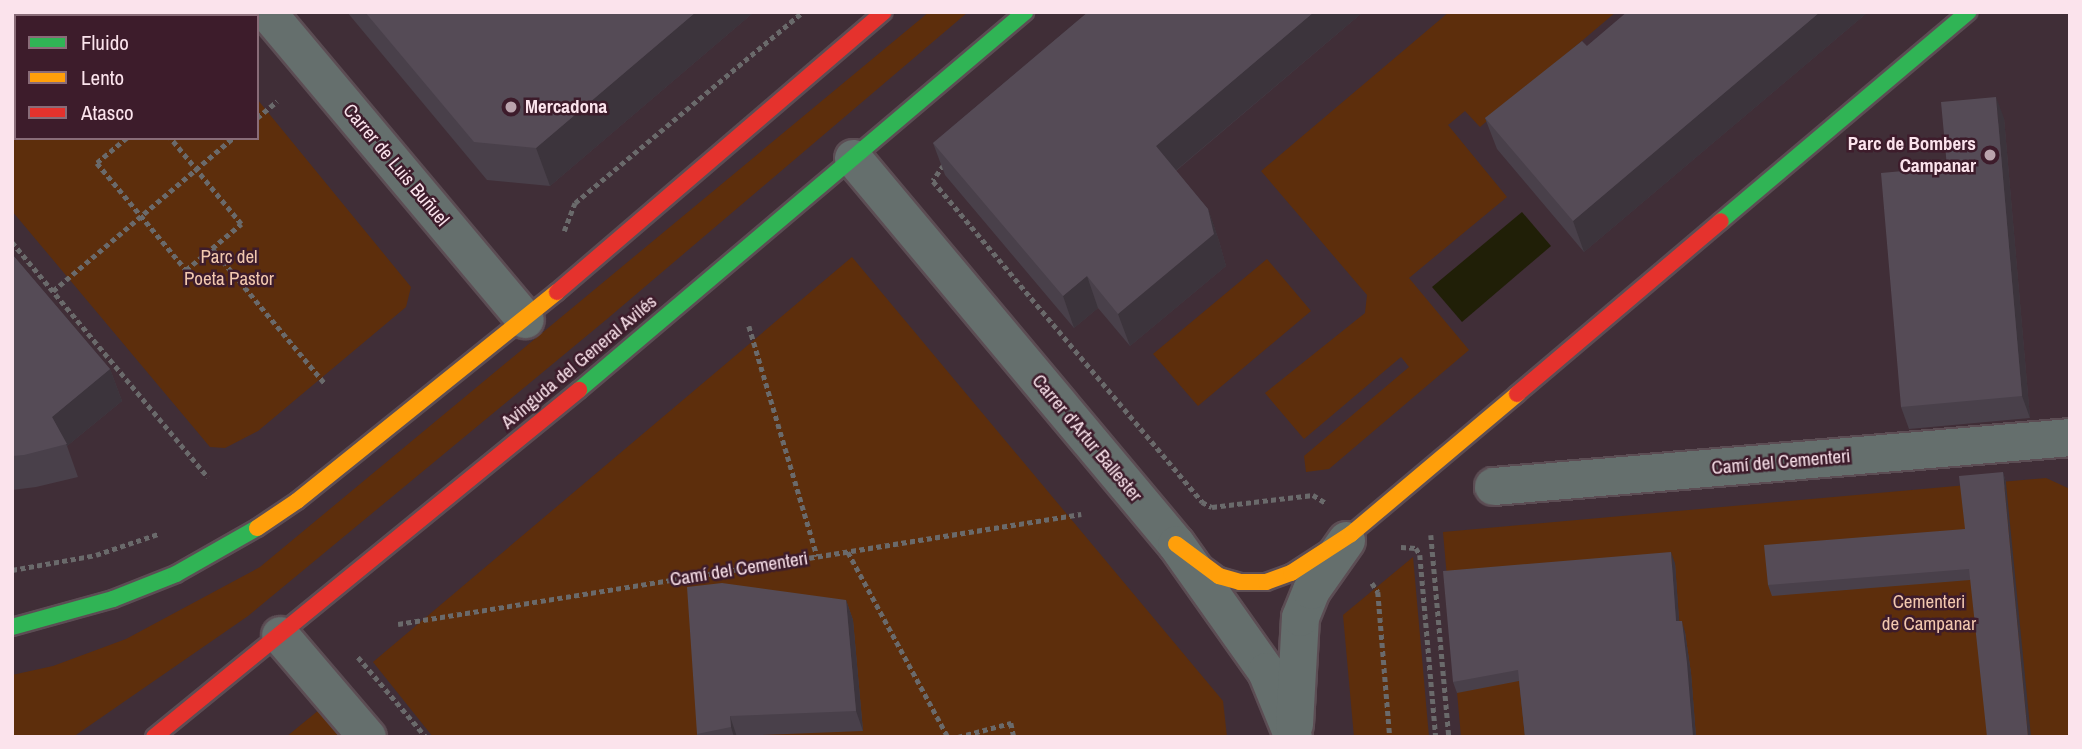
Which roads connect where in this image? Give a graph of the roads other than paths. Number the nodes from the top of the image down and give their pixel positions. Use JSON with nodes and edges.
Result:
{"nodes":[{"id":1,"x":267,"y":12,"type":"edge"},
{"id":2,"x":884,"y":12,"type":"edge"},
{"id":3,"x":1025,"y":12,"type":"edge"},
{"id":4,"x":1968,"y":12,"type":"edge"},
{"id":5,"x":853,"y":158,"type":"junction"},
{"id":6,"x":525,"y":318,"type":"junction"},
{"id":7,"x":2070,"y":437,"type":"edge"},
{"id":8,"x":1493,"y":486,"type":"dead end"},
{"id":9,"x":1351,"y":534,"type":"junction"},
{"id":10,"x":1176,"y":544,"type":"junction"},
{"id":11,"x":12,"y":628,"type":"edge"},
{"id":12,"x":279,"y":635,"type":"junction"},
{"id":13,"x":154,"y":737,"type":"edge"},
{"id":14,"x":367,"y":737,"type":"edge"},
{"id":15,"x":1294,"y":737,"type":"edge"}],
"edges":[{"from":1,"to":6,"type":"street","name":"Carrer de Luis Buñuel"},
{"from":2,"to":6,"type":"main road"},
{"from":3,"to":5,"type":"main road","name":"Avinguda del General Avilés"},
{"from":4,"to":9,"type":"main road"},
{"from":5,"to":10,"type":"street","name":"Carrer d'Artur Ballester"},
{"from":5,"to":12,"type":"main road","name":"Avinguda del General Avilés"},
{"from":6,"to":11,"type":"main road"},
{"from":7,"to":8,"type":"street","name":"Camí del Cementeri"},
{"from":9,"to":10,"type":"main road"},
{"from":9,"to":15,"type":"street","name":"Carrer d'Artur Ballester"},
{"from":10,"to":15,"type":"street","name":"Carrer d'Artur Ballester"},
{"from":12,"to":13,"type":"main road","name":"Avinguda del General Avilés"},
{"from":12,"to":14,"type":"street"}]}
